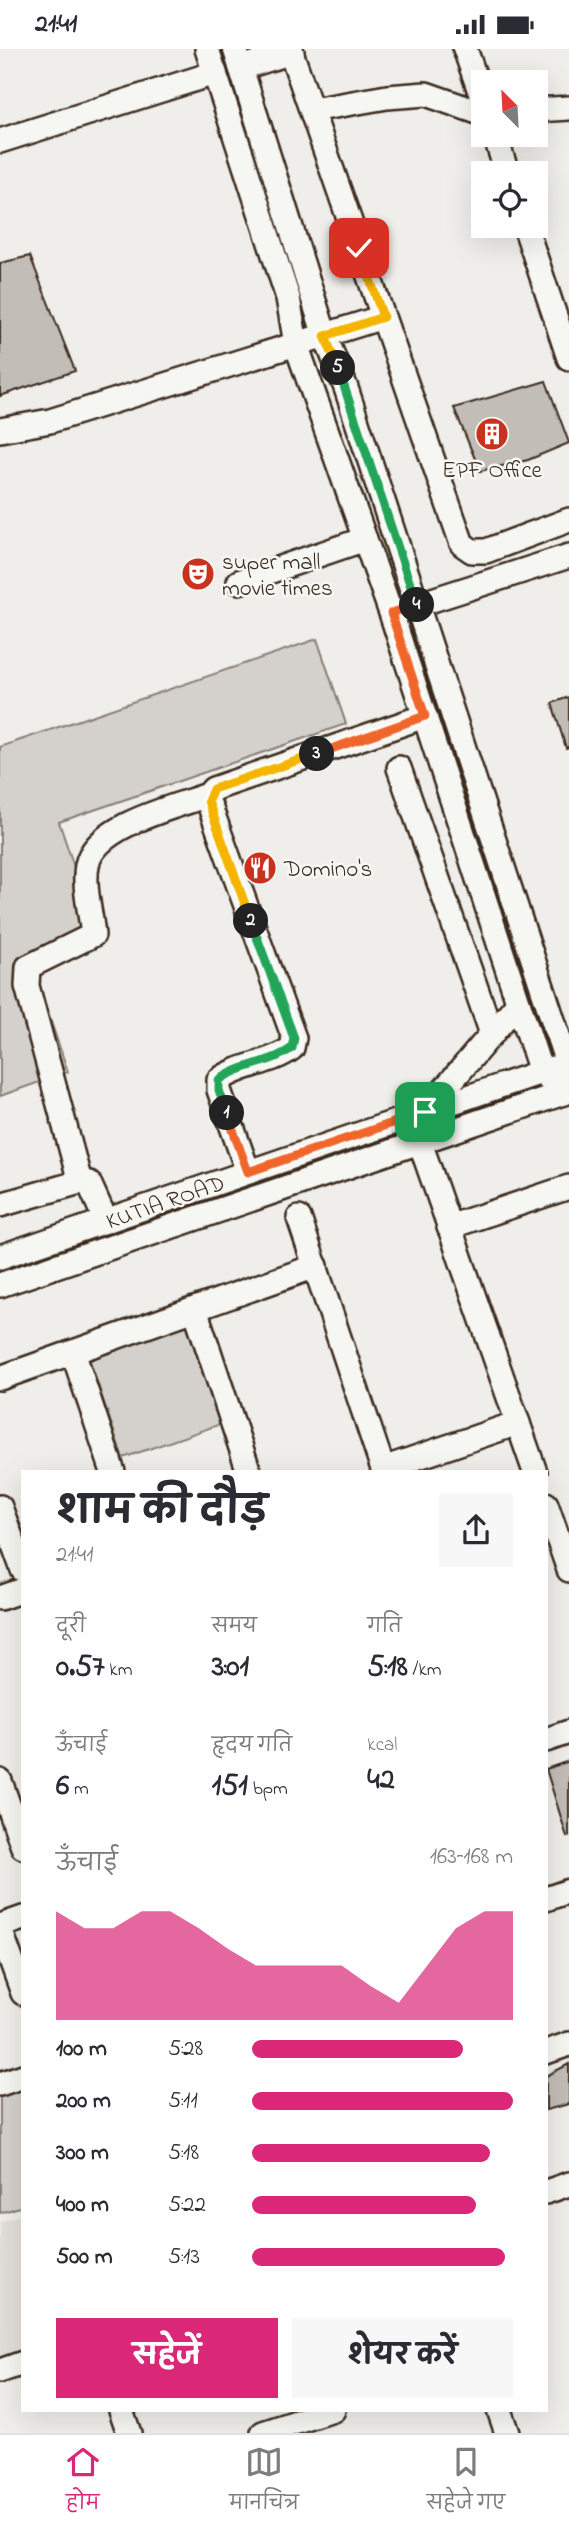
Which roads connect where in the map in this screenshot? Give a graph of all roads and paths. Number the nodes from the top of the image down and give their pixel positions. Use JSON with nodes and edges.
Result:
{"nodes":[{"id":1,"x":207,"y":49,"type":"edge"},
{"id":2,"x":466,"y":49,"type":"edge"},
{"id":3,"x":291,"y":51,"type":"edge"},
{"id":4,"x":238,"y":58,"type":"edge"},
{"id":5,"x":473,"y":70,"type":"edge"},
{"id":6,"x":215,"y":73,"type":"junction"},
{"id":7,"x":569,"y":108,"type":"edge"},
{"id":8,"x":548,"y":109,"type":"edge"},
{"id":9,"x":312,"y":110,"type":"junction"},
{"id":10,"x":471,"y":110,"type":"edge"},
{"id":11,"x":0,"y":141,"type":"edge"},
{"id":12,"x":529,"y":238,"type":"edge"},
{"id":13,"x":383,"y":317,"type":"junction"},
{"id":14,"x":325,"y":336,"type":"junction"},
{"id":15,"x":296,"y":344,"type":"junction"},
{"id":16,"x":569,"y":358,"type":"edge"},
{"id":17,"x":0,"y":430,"type":"edge"},
{"id":18,"x":569,"y":520,"type":"edge"},
{"id":19,"x":365,"y":539,"type":"junction"},
{"id":20,"x":569,"y":556,"type":"edge"},
{"id":21,"x":239,"y":582,"type":"dead end"},
{"id":22,"x":417,"y":604,"type":"junction"},
{"id":23,"x":391,"y":613,"type":"junction"},
{"id":24,"x":425,"y":716,"type":"junction"},
{"id":25,"x":399,"y":768,"type":"dead end"},
{"id":26,"x":208,"y":795,"type":"junction"},
{"id":27,"x":502,"y":863,"type":"junction"},
{"id":28,"x":475,"y":871,"type":"junction"},
{"id":29,"x":519,"y":1003,"type":"junction"},
{"id":30,"x":492,"y":1034,"type":"junction"},
{"id":31,"x":568,"y":1063,"type":"edge"},
{"id":32,"x":541,"y":1072,"type":"junction"},
{"id":33,"x":566,"y":1092,"type":"edge"},
{"id":34,"x":418,"y":1114,"type":"junction"},
{"id":35,"x":420,"y":1142,"type":"junction"},
{"id":36,"x":248,"y":1172,"type":"junction"},
{"id":37,"x":80,"y":1182,"type":"junction"},
{"id":38,"x":569,"y":1187,"type":"edge"},
{"id":39,"x":0,"y":1205,"type":"edge"},
{"id":40,"x":299,"y":1218,"type":"dead end"},
{"id":41,"x":106,"y":1221,"type":"junction"},
{"id":42,"x":449,"y":1227,"type":"junction"},
{"id":43,"x":0,"y":1257,"type":"edge"},
{"id":44,"x":316,"y":1266,"type":"junction"},
{"id":45,"x":0,"y":1285,"type":"edge"},
{"id":46,"x":195,"y":1309,"type":"junction"},
{"id":47,"x":73,"y":1352,"type":"junction"},
{"id":48,"x":0,"y":1378,"type":"edge"},
{"id":49,"x":518,"y":1423,"type":"junction"},
{"id":50,"x":112,"y":1470,"type":"edge"},
{"id":51,"x":248,"y":1470,"type":"edge"},
{"id":52,"x":384,"y":1470,"type":"edge"},
{"id":53,"x":387,"y":1470,"type":"edge"},
{"id":54,"x":534,"y":1470,"type":"edge"},
{"id":55,"x":0,"y":1507,"type":"edge"},
{"id":56,"x":548,"y":1510,"type":"edge"},
{"id":57,"x":21,"y":1565,"type":"edge"},
{"id":58,"x":569,"y":1570,"type":"edge"},
{"id":59,"x":21,"y":1592,"type":"edge"},
{"id":60,"x":0,"y":1598,"type":"edge"},
{"id":61,"x":569,"y":1732,"type":"edge"},
{"id":62,"x":548,"y":1739,"type":"edge"},
{"id":63,"x":2,"y":1794,"type":"edge"},
{"id":64,"x":21,"y":1842,"type":"edge"},
{"id":65,"x":569,"y":1891,"type":"edge"},
{"id":66,"x":548,"y":1898,"type":"edge"},
{"id":67,"x":21,"y":1919,"type":"edge"},
{"id":68,"x":0,"y":1927,"type":"edge"},
{"id":69,"x":21,"y":1987,"type":"edge"},
{"id":70,"x":569,"y":2044,"type":"edge"},
{"id":71,"x":548,"y":2051,"type":"edge"},
{"id":72,"x":21,"y":2077,"type":"edge"},
{"id":73,"x":0,"y":2084,"type":"edge"},
{"id":74,"x":569,"y":2184,"type":"edge"},
{"id":75,"x":548,"y":2191,"type":"edge"},
{"id":76,"x":21,"y":2364,"type":"edge"},
{"id":77,"x":0,"y":2371,"type":"edge"},
{"id":78,"x":122,"y":2412,"type":"edge"},
{"id":79,"x":327,"y":2412,"type":"edge"},
{"id":80,"x":500,"y":2412,"type":"edge"},
{"id":81,"x":129,"y":2433,"type":"edge"},
{"id":82,"x":263,"y":2433,"type":"edge"},
{"id":83,"x":507,"y":2433,"type":"edge"}],
"edges":[{"from":1,"to":6,"type":"street"},
{"from":2,"to":5,"type":"street"},
{"from":3,"to":4,"type":"street"},
{"from":3,"to":9,"type":"street"},
{"from":4,"to":14,"type":"street"},
{"from":6,"to":11,"type":"street"},
{"from":6,"to":15,"type":"street"},
{"from":7,"to":8,"type":"street"},
{"from":9,"to":10,"type":"street"},
{"from":9,"to":13,"type":"street"},
{"from":12,"to":16,"type":"street"},
{"from":13,"to":14,"type":"street"},
{"from":13,"to":18,"type":"street"},
{"from":14,"to":15,"type":"street"},
{"from":14,"to":22,"type":"street"},
{"from":15,"to":17,"type":"street"},
{"from":15,"to":19,"type":"street"},
{"from":19,"to":21,"type":"street"},
{"from":19,"to":23,"type":"street"},
{"from":20,"to":22,"type":"street"},
{"from":22,"to":23,"type":"street"},
{"from":22,"to":27,"type":"street"},
{"from":23,"to":24,"type":"street"},
{"from":24,"to":26,"type":"street"},
{"from":24,"to":28,"type":"street"},
{"from":25,"to":30,"type":"street"},
{"from":26,"to":36,"type":"street"},
{"from":26,"to":37,"type":"street"},
{"from":27,"to":28,"type":"street"},
{"from":27,"to":31,"type":"street"},
{"from":28,"to":29,"type":"street"},
{"from":29,"to":30,"type":"street"},
{"from":29,"to":32,"type":"street"},
{"from":30,"to":34,"type":"street"},
{"from":31,"to":32,"type":"street","name":"KUTIA ROAD"},
{"from":31,"to":33,"type":"street"},
{"from":32,"to":33,"type":"street"},
{"from":32,"to":34,"type":"street","name":"KUTIA ROAD"},
{"from":33,"to":35,"type":"street"},
{"from":34,"to":35,"type":"street"},
{"from":34,"to":36,"type":"street","name":"KUTIA ROAD"},
{"from":35,"to":42,"type":"street"},
{"from":35,"to":45,"type":"street"},
{"from":36,"to":41,"type":"street","name":"KUTIA ROAD"},
{"from":37,"to":39,"type":"street"},
{"from":37,"to":41,"type":"street"},
{"from":38,"to":42,"type":"street"},
{"from":40,"to":44,"type":"street"},
{"from":41,"to":43,"type":"street","name":"KUTIA ROAD"},
{"from":42,"to":49,"type":"street"},
{"from":44,"to":46,"type":"street"},
{"from":44,"to":52,"type":"street"},
{"from":46,"to":47,"type":"street"},
{"from":46,"to":51,"type":"street"},
{"from":47,"to":48,"type":"street"},
{"from":47,"to":50,"type":"street"},
{"from":49,"to":53,"type":"street"},
{"from":49,"to":54,"type":"street"},
{"from":55,"to":57,"type":"street"},
{"from":56,"to":58,"type":"street"},
{"from":59,"to":60,"type":"street"},
{"from":61,"to":62,"type":"street"},
{"from":63,"to":64,"type":"street"},
{"from":65,"to":66,"type":"street"},
{"from":67,"to":68,"type":"street"},
{"from":68,"to":69,"type":"street"},
{"from":70,"to":71,"type":"street"},
{"from":72,"to":73,"type":"street"},
{"from":74,"to":75,"type":"street"},
{"from":76,"to":77,"type":"street"},
{"from":78,"to":81,"type":"street"},
{"from":79,"to":82,"type":"street"},
{"from":80,"to":83,"type":"street"}]}
